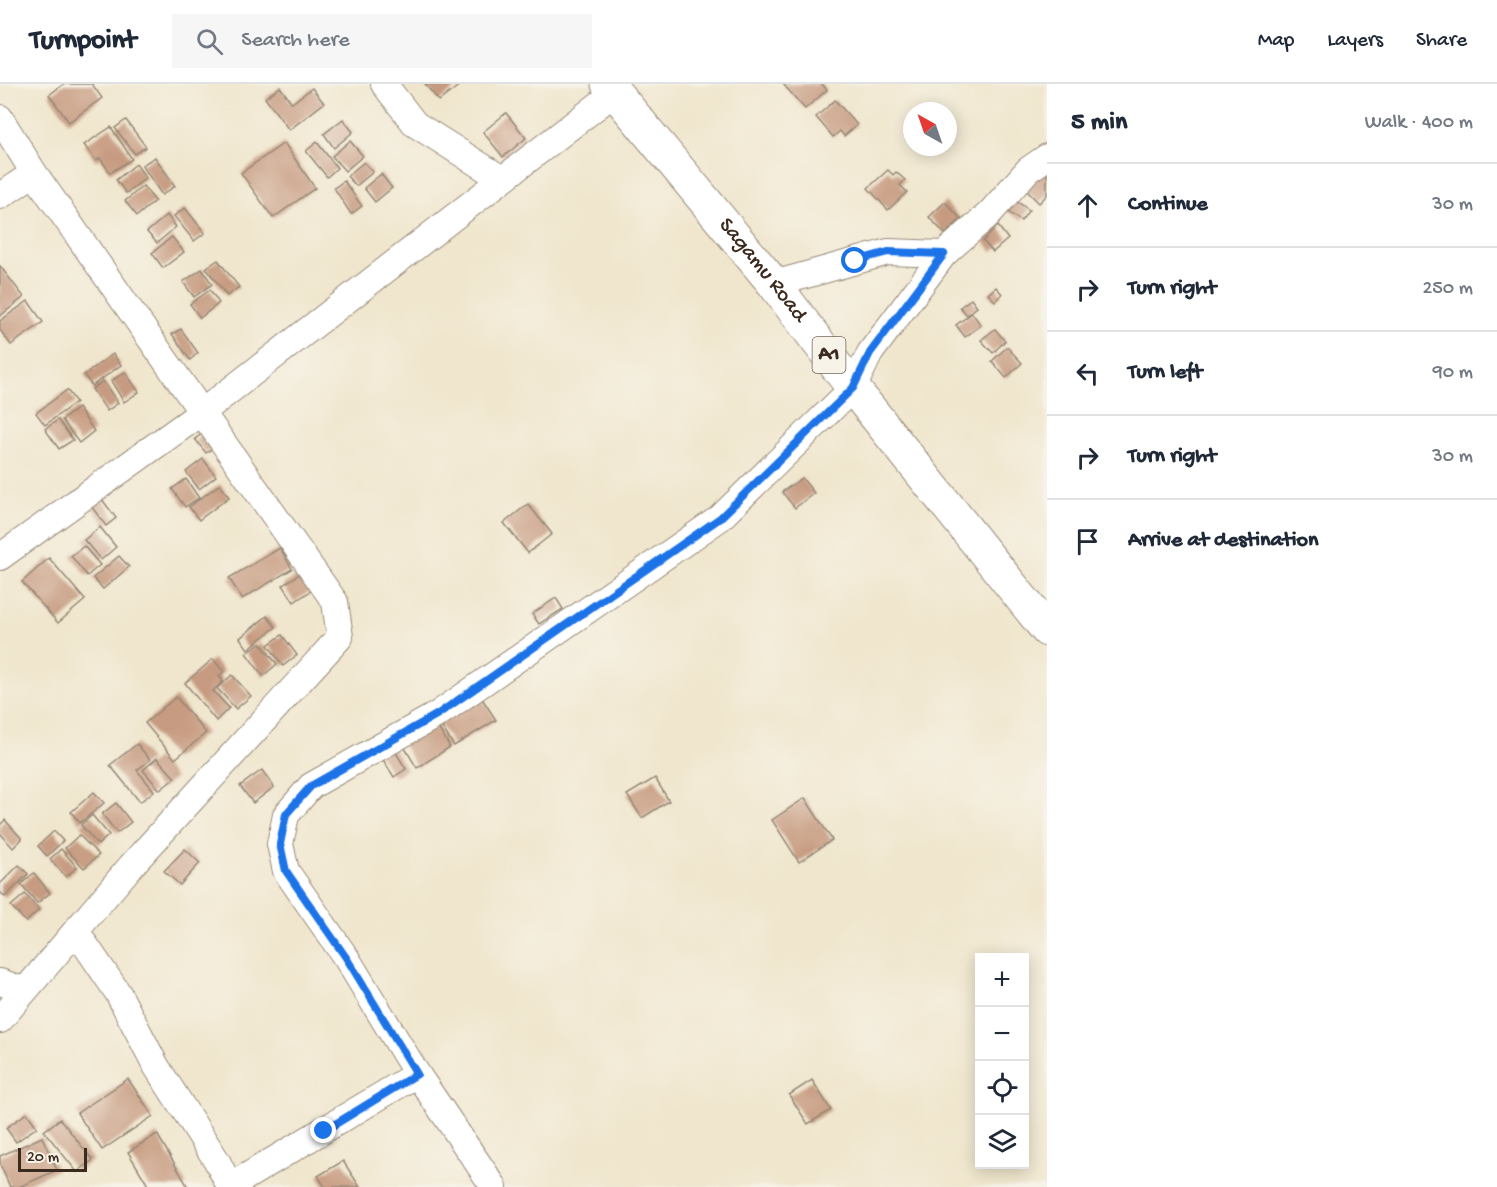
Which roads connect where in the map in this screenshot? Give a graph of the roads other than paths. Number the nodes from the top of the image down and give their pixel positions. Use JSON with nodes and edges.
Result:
{"nodes":[{"id":1,"x":384,"y":84,"type":"edge"},
{"id":2,"x":611,"y":88,"type":"edge"},
{"id":3,"x":0,"y":118,"type":"edge"},
{"id":4,"x":1047,"y":157,"type":"edge"},
{"id":5,"x":34,"y":173,"type":"junction"},
{"id":6,"x":502,"y":179,"type":"junction"},
{"id":7,"x":0,"y":196,"type":"edge"},
{"id":8,"x":944,"y":254,"type":"junction"},
{"id":9,"x":774,"y":284,"type":"junction"},
{"id":10,"x":853,"y":388,"type":"junction"},
{"id":11,"x":201,"y":413,"type":"junction"},
{"id":12,"x":0,"y":557,"type":"edge"},
{"id":13,"x":1047,"y":630,"type":"edge"},
{"id":14,"x":76,"y":931,"type":"junction"},
{"id":15,"x":12,"y":986,"type":"edge"},
{"id":16,"x":0,"y":1020,"type":"edge"},
{"id":17,"x":417,"y":1074,"type":"junction"},
{"id":18,"x":230,"y":1187,"type":"edge"},
{"id":19,"x":494,"y":1187,"type":"edge"}],
"edges":[{"from":1,"to":6,"type":"street"},
{"from":2,"to":6,"type":"street"},
{"from":2,"to":9,"type":"highway","name":"Sagamu Road","number":"A1"},
{"from":3,"to":5,"type":"street"},
{"from":4,"to":8,"type":"street"},
{"from":5,"to":7,"type":"street"},
{"from":5,"to":11,"type":"street"},
{"from":6,"to":11,"type":"street"},
{"from":8,"to":9,"type":"street"},
{"from":8,"to":10,"type":"street"},
{"from":9,"to":10,"type":"highway","name":"Sagamu Road","number":"A1"},
{"from":10,"to":13,"type":"highway","name":"Sagamu Road","number":"A1"},
{"from":10,"to":17,"type":"street"},
{"from":11,"to":12,"type":"street"},
{"from":11,"to":14,"type":"street"},
{"from":14,"to":15,"type":"street"},
{"from":14,"to":18,"type":"street"},
{"from":15,"to":16,"type":"street"},
{"from":17,"to":18,"type":"street"},
{"from":17,"to":19,"type":"street"}]}
